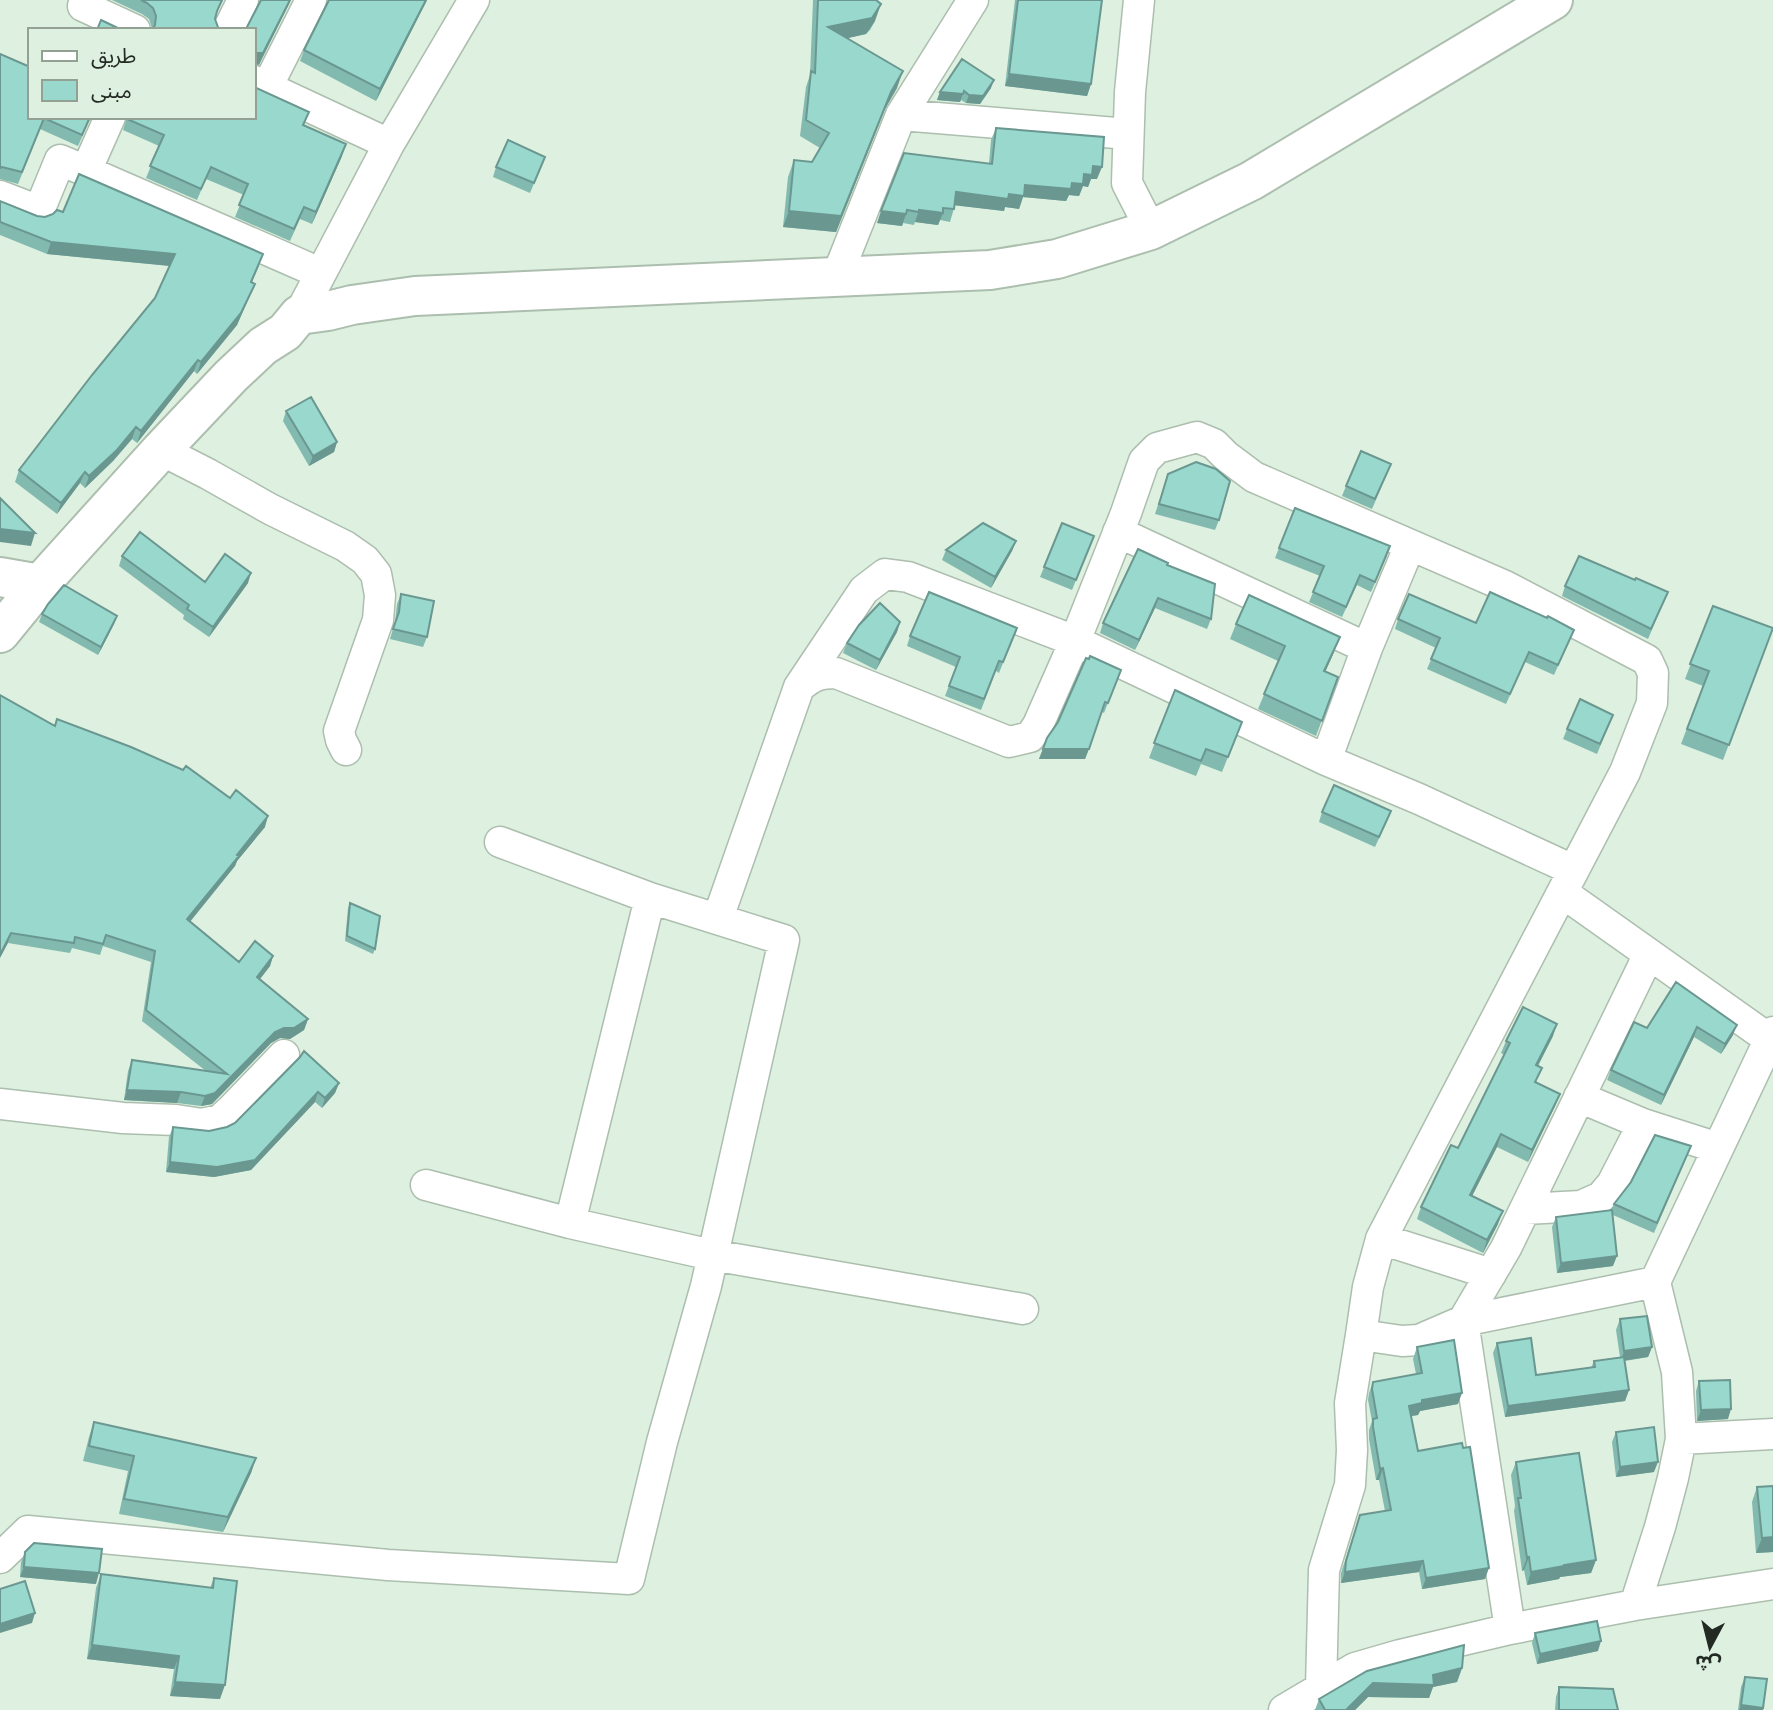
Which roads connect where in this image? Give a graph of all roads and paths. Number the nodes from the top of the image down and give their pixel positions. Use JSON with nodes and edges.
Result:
{"nodes":[{"id":1,"x":243,"y":0,"type":"edge"},
{"id":2,"x":311,"y":0,"type":"edge"},
{"id":3,"x":474,"y":0,"type":"edge"},
{"id":4,"x":973,"y":0,"type":"edge"},
{"id":5,"x":1139,"y":0,"type":"edge"},
{"id":6,"x":1553,"y":0,"type":"edge"},
{"id":7,"x":83,"y":6,"type":"dead end"},
{"id":8,"x":131,"y":28,"type":"edge"},
{"id":9,"x":229,"y":28,"type":"edge"},
{"id":10,"x":260,"y":84,"type":"edge"},
{"id":11,"x":901,"y":115,"type":"junction"},
{"id":12,"x":109,"y":119,"type":"edge"},
{"id":13,"x":1128,"y":134,"type":"junction"},
{"id":14,"x":388,"y":144,"type":"junction"},
{"id":15,"x":86,"y":171,"type":"junction"},
{"id":16,"x":0,"y":196,"type":"edge"},
{"id":17,"x":1151,"y":230,"type":"junction"},
{"id":18,"x":320,"y":273,"type":"junction"},
{"id":19,"x":837,"y":276,"type":"junction"},
{"id":20,"x":299,"y":315,"type":"junction"},
{"id":21,"x":161,"y":450,"type":"junction"},
{"id":22,"x":1118,"y":531,"type":"junction"},
{"id":23,"x":1410,"y":545,"type":"junction"},
{"id":24,"x":0,"y":577,"type":"edge"},
{"id":25,"x":40,"y":584,"type":"junction"},
{"id":26,"x":0,"y":633,"type":"edge"},
{"id":27,"x":1075,"y":640,"type":"junction"},
{"id":28,"x":1367,"y":648,"type":"junction"},
{"id":29,"x":799,"y":687,"type":"junction"},
{"id":30,"x":346,"y":750,"type":"dead end"},
{"id":31,"x":1326,"y":760,"type":"junction"},
{"id":32,"x":500,"y":842,"type":"dead end"},
{"id":33,"x":1568,"y":882,"type":"junction"},
{"id":34,"x":650,"y":898,"type":"junction"},
{"id":35,"x":718,"y":918,"type":"junction"},
{"id":36,"x":1649,"y":954,"type":"junction"},
{"id":37,"x":1771,"y":1036,"type":"edge"},
{"id":38,"x":284,"y":1055,"type":"dead end"},
{"id":39,"x":1579,"y":1097,"type":"junction"},
{"id":40,"x":0,"y":1104,"type":"edge"},
{"id":41,"x":1643,"y":1124,"type":"junction"},
{"id":42,"x":1718,"y":1148,"type":"junction"},
{"id":43,"x":426,"y":1185,"type":"dead end"},
{"id":44,"x":1525,"y":1209,"type":"junction"},
{"id":45,"x":570,"y":1223,"type":"junction"},
{"id":46,"x":1381,"y":1240,"type":"junction"},
{"id":47,"x":712,"y":1255,"type":"junction"},
{"id":48,"x":1491,"y":1274,"type":"junction"},
{"id":49,"x":1655,"y":1282,"type":"junction"},
{"id":50,"x":1023,"y":1309,"type":"dead end"},
{"id":51,"x":1464,"y":1321,"type":"junction"},
{"id":52,"x":1361,"y":1335,"type":"junction"},
{"id":53,"x":1773,"y":1434,"type":"edge"},
{"id":54,"x":1681,"y":1439,"type":"junction"},
{"id":55,"x":0,"y":1558,"type":"edge"},
{"id":56,"x":1773,"y":1584,"type":"edge"},
{"id":57,"x":1635,"y":1605,"type":"junction"},
{"id":58,"x":1510,"y":1629,"type":"junction"},
{"id":59,"x":1321,"y":1688,"type":"junction"},
{"id":60,"x":1284,"y":1710,"type":"edge"}],
"edges":[{"from":1,"to":9,"type":"street"},
{"from":2,"to":10,"type":"street"},
{"from":3,"to":14,"type":"street"},
{"from":4,"to":11,"type":"street"},
{"from":5,"to":13,"type":"street"},
{"from":6,"to":17,"type":"main road"},
{"from":7,"to":8,"type":"street"},
{"from":10,"to":14,"type":"street"},
{"from":11,"to":13,"type":"street"},
{"from":11,"to":19,"type":"street"},
{"from":12,"to":15,"type":"street"},
{"from":13,"to":17,"type":"street"},
{"from":14,"to":18,"type":"street"},
{"from":15,"to":16,"type":"street"},
{"from":15,"to":18,"type":"street"},
{"from":17,"to":19,"type":"main road"},
{"from":18,"to":20,"type":"street"},
{"from":19,"to":20,"type":"main road"},
{"from":20,"to":21,"type":"main road"},
{"from":21,"to":25,"type":"main road"},
{"from":21,"to":30,"type":"street"},
{"from":22,"to":23,"type":"street"},
{"from":22,"to":27,"type":"street"},
{"from":22,"to":28,"type":"street"},
{"from":23,"to":28,"type":"street"},
{"from":23,"to":33,"type":"street"},
{"from":24,"to":25,"type":"main road"},
{"from":25,"to":26,"type":"main road"},
{"from":27,"to":29,"type":"street"},
{"from":27,"to":29,"type":"street"},
{"from":27,"to":31,"type":"street"},
{"from":28,"to":31,"type":"street"},
{"from":29,"to":35,"type":"street"},
{"from":31,"to":33,"type":"street"},
{"from":32,"to":34,"type":"street"},
{"from":33,"to":36,"type":"street"},
{"from":33,"to":46,"type":"street"},
{"from":34,"to":35,"type":"street"},
{"from":34,"to":45,"type":"street"},
{"from":35,"to":47,"type":"street"},
{"from":36,"to":37,"type":"street"},
{"from":36,"to":39,"type":"street"},
{"from":37,"to":42,"type":"street"},
{"from":38,"to":40,"type":"street"},
{"from":39,"to":41,"type":"street"},
{"from":39,"to":44,"type":"street"},
{"from":41,"to":42,"type":"street"},
{"from":41,"to":44,"type":"street"},
{"from":42,"to":49,"type":"street"},
{"from":43,"to":45,"type":"street"},
{"from":44,"to":48,"type":"street"},
{"from":45,"to":47,"type":"street"},
{"from":46,"to":48,"type":"street"},
{"from":46,"to":52,"type":"street"},
{"from":47,"to":50,"type":"street"},
{"from":47,"to":55,"type":"street"},
{"from":48,"to":51,"type":"street"},
{"from":49,"to":51,"type":"street"},
{"from":49,"to":54,"type":"street"},
{"from":51,"to":52,"type":"street"},
{"from":51,"to":58,"type":"street"},
{"from":52,"to":59,"type":"street"},
{"from":53,"to":54,"type":"street"},
{"from":54,"to":57,"type":"street"},
{"from":56,"to":57,"type":"street"},
{"from":57,"to":58,"type":"street"},
{"from":58,"to":59,"type":"street"},
{"from":59,"to":60,"type":"street"}]}
